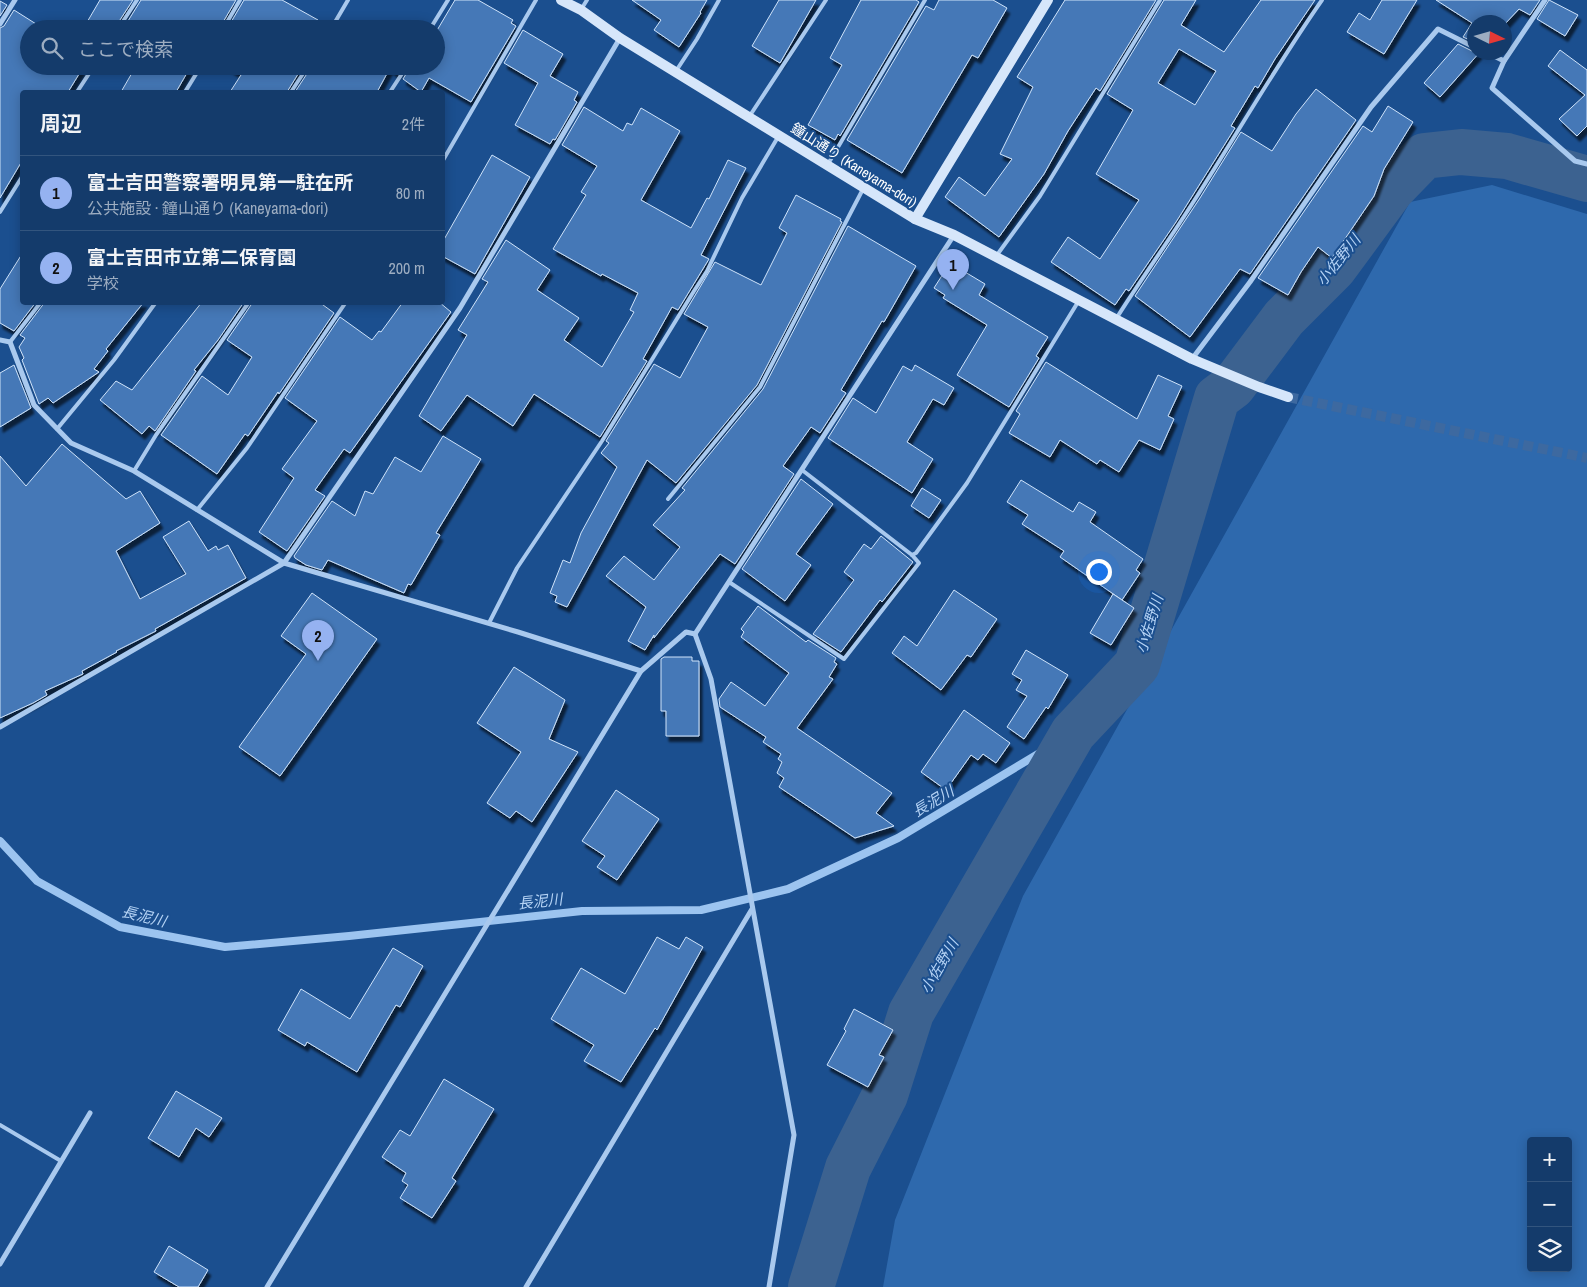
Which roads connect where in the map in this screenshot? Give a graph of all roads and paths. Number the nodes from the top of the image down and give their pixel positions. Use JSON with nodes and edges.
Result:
{"nodes":[{"id":1,"x":15,"y":0,"type":"edge"},
{"id":2,"x":137,"y":0,"type":"edge"},
{"id":3,"x":240,"y":0,"type":"edge"},
{"id":4,"x":348,"y":0,"type":"edge"},
{"id":5,"x":448,"y":0,"type":"edge"},
{"id":6,"x":536,"y":0,"type":"edge"},
{"id":7,"x":561,"y":0,"type":"edge"},
{"id":8,"x":587,"y":0,"type":"edge"},
{"id":9,"x":719,"y":0,"type":"edge"},
{"id":10,"x":826,"y":0,"type":"edge"},
{"id":11,"x":925,"y":0,"type":"edge"},
{"id":12,"x":1048,"y":0,"type":"edge"},
{"id":13,"x":1160,"y":0,"type":"edge"},
{"id":14,"x":1322,"y":0,"type":"edge"},
{"id":15,"x":1545,"y":0,"type":"edge"},
{"id":16,"x":581,"y":10,"type":"junction"},
{"id":17,"x":124,"y":20,"type":"edge"},
{"id":18,"x":228,"y":20,"type":"edge"},
{"id":19,"x":336,"y":20,"type":"edge"},
{"id":20,"x":436,"y":20,"type":"edge"},
{"id":21,"x":0,"y":24,"type":"edge"},
{"id":22,"x":620,"y":38,"type":"junction"},
{"id":23,"x":1467,"y":44,"type":"edge"},
{"id":24,"x":1504,"y":61,"type":"joint"},
{"id":25,"x":676,"y":72,"type":"junction"},
{"id":26,"x":88,"y":75,"type":"edge"},
{"id":27,"x":195,"y":75,"type":"edge"},
{"id":28,"x":302,"y":75,"type":"edge"},
{"id":29,"x":401,"y":75,"type":"edge"},
{"id":30,"x":78,"y":90,"type":"edge"},
{"id":31,"x":186,"y":90,"type":"edge"},
{"id":32,"x":292,"y":90,"type":"edge"},
{"id":33,"x":391,"y":90,"type":"edge"},
{"id":34,"x":749,"y":117,"type":"junction"},
{"id":35,"x":779,"y":135,"type":"junction"},
{"id":36,"x":445,"y":157,"type":"edge"},
{"id":37,"x":1587,"y":164,"type":"edge"},
{"id":38,"x":827,"y":165,"type":"junction"},
{"id":39,"x":20,"y":181,"type":"edge"},
{"id":40,"x":864,"y":187,"type":"junction"},
{"id":41,"x":0,"y":212,"type":"edge"},
{"id":42,"x":915,"y":219,"type":"junction"},
{"id":43,"x":954,"y":235,"type":"junction"},
{"id":44,"x":996,"y":257,"type":"junction"},
{"id":45,"x":1079,"y":300,"type":"junction"},
{"id":46,"x":39,"y":305,"type":"edge"},
{"id":47,"x":154,"y":305,"type":"edge"},
{"id":48,"x":247,"y":305,"type":"edge"},
{"id":49,"x":344,"y":305,"type":"edge"},
{"id":50,"x":1116,"y":320,"type":"junction"},
{"id":51,"x":0,"y":340,"type":"edge"},
{"id":52,"x":10,"y":342,"type":"junction"},
{"id":53,"x":1192,"y":359,"type":"junction"},
{"id":54,"x":1288,"y":396,"type":"tunnel mouth"},
{"id":55,"x":58,"y":429,"type":"junction"},
{"id":56,"x":802,"y":470,"type":"junction"},
{"id":57,"x":134,"y":471,"type":"junction"},
{"id":58,"x":668,"y":499,"type":"dead end"},
{"id":59,"x":197,"y":510,"type":"junction"},
{"id":60,"x":912,"y":555,"type":"junction"},
{"id":61,"x":284,"y":563,"type":"junction"},
{"id":62,"x":729,"y":582,"type":"junction"},
{"id":63,"x":490,"y":623,"type":"junction"},
{"id":64,"x":695,"y":634,"type":"junction"},
{"id":65,"x":641,"y":671,"type":"junction"},
{"id":66,"x":0,"y":727,"type":"edge"},
{"id":67,"x":753,"y":908,"type":"junction"},
{"id":68,"x":90,"y":1113,"type":"dead end"},
{"id":69,"x":0,"y":1125,"type":"edge"},
{"id":70,"x":62,"y":1161,"type":"junction"},
{"id":71,"x":0,"y":1264,"type":"edge"},
{"id":72,"x":267,"y":1287,"type":"edge"},
{"id":73,"x":526,"y":1287,"type":"edge"},
{"id":74,"x":770,"y":1287,"type":"edge"}],
"edges":[{"from":1,"to":21,"type":"street"},
{"from":2,"to":17,"type":"lane"},
{"from":3,"to":18,"type":"lane"},
{"from":4,"to":19,"type":"lane"},
{"from":5,"to":20,"type":"lane"},
{"from":6,"to":36,"type":"lane"},
{"from":7,"to":16,"type":"main road","name":"鐘山通り (Kaneyama-dori)"},
{"from":8,"to":16,"type":"lane"},
{"from":9,"to":25,"type":"lane"},
{"from":10,"to":34,"type":"lane"},
{"from":11,"to":38,"type":"lane"},
{"from":12,"to":42,"type":"main road","name":"鐘山通り (Kaneyama-dori)"},
{"from":13,"to":44,"type":"lane"},
{"from":14,"to":50,"type":"lane"},
{"from":15,"to":24,"type":"street"},
{"from":16,"to":22,"type":"main road","name":"鐘山通り (Kaneyama-dori)"},
{"from":22,"to":25,"type":"main road","name":"鐘山通り (Kaneyama-dori)"},
{"from":22,"to":61,"type":"street"},
{"from":23,"to":53,"type":"street"},
{"from":24,"to":37,"type":"street"},
{"from":25,"to":34,"type":"main road","name":"鐘山通り (Kaneyama-dori)"},
{"from":26,"to":30,"type":"lane"},
{"from":27,"to":31,"type":"lane"},
{"from":28,"to":32,"type":"lane"},
{"from":29,"to":33,"type":"lane"},
{"from":34,"to":35,"type":"main road","name":"鐘山通り (Kaneyama-dori)"},
{"from":35,"to":38,"type":"main road","name":"鐘山通り (Kaneyama-dori)"},
{"from":35,"to":63,"type":"lane"},
{"from":38,"to":40,"type":"main road","name":"鐘山通り (Kaneyama-dori)"},
{"from":39,"to":41,"type":"lane"},
{"from":40,"to":42,"type":"main road","name":"鐘山通り (Kaneyama-dori)"},
{"from":40,"to":58,"type":"lane"},
{"from":42,"to":43,"type":"main road"},
{"from":43,"to":44,"type":"main road"},
{"from":43,"to":56,"type":"street"},
{"from":44,"to":45,"type":"main road"},
{"from":45,"to":50,"type":"main road"},
{"from":45,"to":60,"type":"lane"},
{"from":46,"to":52,"type":"lane"},
{"from":47,"to":55,"type":"lane"},
{"from":48,"to":57,"type":"lane"},
{"from":49,"to":59,"type":"lane"},
{"from":50,"to":53,"type":"main road"},
{"from":51,"to":52,"type":"street"},
{"from":52,"to":55,"type":"street"},
{"from":53,"to":54,"type":"main road"},
{"from":55,"to":57,"type":"street"},
{"from":56,"to":60,"type":"lane"},
{"from":56,"to":62,"type":"street"},
{"from":57,"to":59,"type":"street"},
{"from":59,"to":61,"type":"street"},
{"from":60,"to":62,"type":"lane"},
{"from":61,"to":63,"type":"street"},
{"from":61,"to":66,"type":"street"},
{"from":62,"to":64,"type":"street"},
{"from":63,"to":65,"type":"street"},
{"from":64,"to":65,"type":"street"},
{"from":64,"to":67,"type":"street"},
{"from":65,"to":72,"type":"street"},
{"from":67,"to":73,"type":"street"},
{"from":67,"to":74,"type":"street"},
{"from":68,"to":70,"type":"street"},
{"from":69,"to":70,"type":"lane"},
{"from":70,"to":71,"type":"street"}]}
